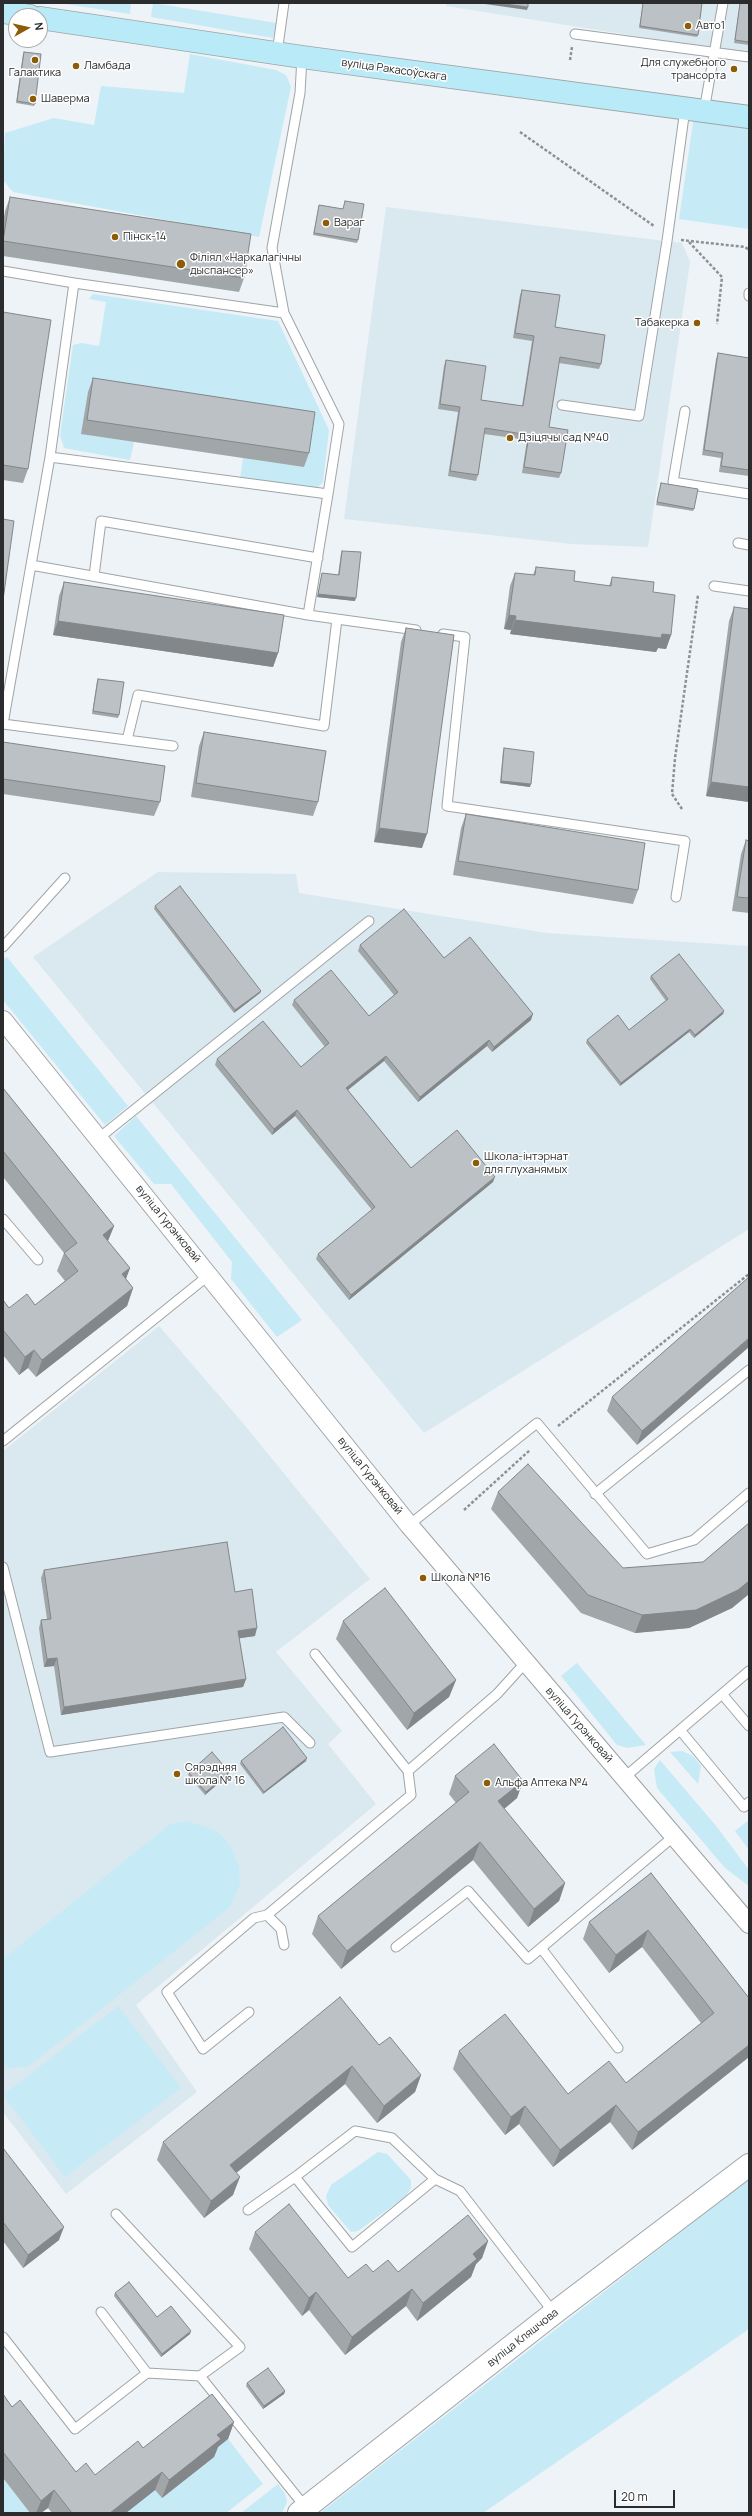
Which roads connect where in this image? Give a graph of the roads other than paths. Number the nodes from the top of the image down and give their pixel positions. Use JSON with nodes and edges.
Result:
{"nodes":[{"id":1,"x":284,"y":3,"type":"edge"},
{"id":2,"x":723,"y":3,"type":"edge"},
{"id":3,"x":48,"y":19,"type":"edge"},
{"id":4,"x":575,"y":34,"type":"dead end"},
{"id":5,"x":714,"y":51,"type":"junction"},
{"id":6,"x":277,"y":53,"type":"junction"},
{"id":7,"x":302,"y":57,"type":"junction"},
{"id":8,"x":749,"y":57,"type":"edge"},
{"id":9,"x":694,"y":111,"type":"junction"},
{"id":10,"x":749,"y":117,"type":"edge"},
{"id":11,"x":3,"y":271,"type":"edge"},
{"id":12,"x":74,"y":282,"type":"junction"},
{"id":13,"x":284,"y":313,"type":"junction"},
{"id":14,"x":562,"y":405,"type":"dead end"},
{"id":15,"x":684,"y":411,"type":"dead end"},
{"id":16,"x":50,"y":457,"type":"junction"},
{"id":17,"x":328,"y":494,"type":"junction"},
{"id":18,"x":749,"y":494,"type":"edge"},
{"id":19,"x":738,"y":542,"type":"dead end"},
{"id":20,"x":749,"y":545,"type":"edge"},
{"id":21,"x":318,"y":558,"type":"junction"},
{"id":22,"x":31,"y":565,"type":"junction"},
{"id":23,"x":94,"y":576,"type":"junction"},
{"id":24,"x":714,"y":586,"type":"dead end"},
{"id":25,"x":749,"y":591,"type":"edge"},
{"id":26,"x":308,"y":615,"type":"junction"},
{"id":27,"x":336,"y":619,"type":"junction"},
{"id":28,"x":3,"y":724,"type":"edge"},
{"id":29,"x":127,"y":740,"type":"junction"},
{"id":30,"x":172,"y":746,"type":"dead end"},
{"id":31,"x":65,"y":878,"type":"dead end"},
{"id":32,"x":676,"y":897,"type":"dead end"},
{"id":33,"x":369,"y":921,"type":"dead end"},
{"id":34,"x":3,"y":947,"type":"edge"},
{"id":35,"x":3,"y":1020,"type":"edge"},
{"id":36,"x":99,"y":1138,"type":"junction"},
{"id":37,"x":3,"y":1219,"type":"edge"},
{"id":38,"x":38,"y":1260,"type":"dead end"},
{"id":39,"x":209,"y":1275,"type":"junction"},
{"id":40,"x":749,"y":1370,"type":"edge"},
{"id":41,"x":3,"y":1441,"type":"edge"},
{"id":42,"x":749,"y":1493,"type":"edge"},
{"id":43,"x":595,"y":1494,"type":"junction"},
{"id":44,"x":409,"y":1524,"type":"junction"},
{"id":45,"x":3,"y":1567,"type":"edge"},
{"id":46,"x":315,"y":1654,"type":"dead end"},
{"id":47,"x":526,"y":1662,"type":"junction"},
{"id":48,"x":749,"y":1671,"type":"edge"},
{"id":49,"x":722,"y":1694,"type":"junction"},
{"id":50,"x":749,"y":1726,"type":"edge"},
{"id":51,"x":680,"y":1730,"type":"junction"},
{"id":52,"x":310,"y":1743,"type":"dead end"},
{"id":53,"x":408,"y":1771,"type":"junction"},
{"id":54,"x":625,"y":1777,"type":"junction"},
{"id":55,"x":749,"y":1802,"type":"edge"},
{"id":56,"x":674,"y":1837,"type":"junction"},
{"id":57,"x":267,"y":1915,"type":"junction"},
{"id":58,"x":749,"y":1924,"type":"edge"},
{"id":59,"x":284,"y":1945,"type":"dead end"},
{"id":60,"x":396,"y":1947,"type":"dead end"},
{"id":61,"x":541,"y":1948,"type":"junction"},
{"id":62,"x":249,"y":2012,"type":"dead end"},
{"id":63,"x":618,"y":2048,"type":"dead end"},
{"id":64,"x":749,"y":2165,"type":"edge"},
{"id":65,"x":295,"y":2177,"type":"junction"},
{"id":66,"x":435,"y":2179,"type":"junction"},
{"id":67,"x":248,"y":2210,"type":"dead end"},
{"id":68,"x":116,"y":2214,"type":"dead end"},
{"id":69,"x":101,"y":2312,"type":"dead end"},
{"id":70,"x":554,"y":2313,"type":"junction"},
{"id":71,"x":3,"y":2337,"type":"edge"},
{"id":72,"x":147,"y":2373,"type":"junction"},
{"id":73,"x":200,"y":2376,"type":"junction"},
{"id":74,"x":302,"y":2510,"type":"edge"}],
"edges":[{"from":1,"to":6,"type":"lane"},
{"from":2,"to":5,"type":"lane"},
{"from":3,"to":6,"type":"main road","name":"вуліца Ракасоўскага"},
{"from":4,"to":5,"type":"lane"},
{"from":5,"to":8,"type":"lane"},
{"from":5,"to":9,"type":"lane"},
{"from":6,"to":7,"type":"main road","name":"вуліца Ракасоўскага"},
{"from":7,"to":9,"type":"main road","name":"вуліца Ракасоўскага"},
{"from":7,"to":13,"type":"lane"},
{"from":9,"to":10,"type":"main road","name":"вуліца Ракасоўскага"},
{"from":9,"to":14,"type":"lane"},
{"from":11,"to":12,"type":"lane"},
{"from":12,"to":13,"type":"lane"},
{"from":12,"to":16,"type":"lane"},
{"from":13,"to":17,"type":"lane"},
{"from":15,"to":18,"type":"lane"},
{"from":16,"to":17,"type":"lane"},
{"from":16,"to":22,"type":"lane"},
{"from":17,"to":21,"type":"lane"},
{"from":19,"to":20,"type":"lane"},
{"from":21,"to":23,"type":"lane"},
{"from":21,"to":26,"type":"lane"},
{"from":22,"to":23,"type":"lane"},
{"from":22,"to":28,"type":"lane"},
{"from":23,"to":26,"type":"lane"},
{"from":24,"to":25,"type":"lane"},
{"from":26,"to":27,"type":"lane"},
{"from":27,"to":29,"type":"lane"},
{"from":27,"to":32,"type":"lane"},
{"from":28,"to":29,"type":"lane"},
{"from":29,"to":30,"type":"lane"},
{"from":31,"to":34,"type":"lane"},
{"from":33,"to":36,"type":"lane"},
{"from":35,"to":36,"type":"street","name":"вуліца Гурэнковай"},
{"from":36,"to":39,"type":"street","name":"вуліца Гурэнковай"},
{"from":37,"to":38,"type":"lane"},
{"from":39,"to":41,"type":"lane"},
{"from":39,"to":44,"type":"street","name":"вуліца Гурэнковай"},
{"from":40,"to":43,"type":"lane"},
{"from":42,"to":43,"type":"lane"},
{"from":43,"to":44,"type":"lane"},
{"from":44,"to":47,"type":"street","name":"вуліца Гурэнковай"},
{"from":45,"to":52,"type":"lane"},
{"from":46,"to":53,"type":"lane"},
{"from":47,"to":53,"type":"lane"},
{"from":47,"to":54,"type":"street","name":"вуліца Гурэнковай"},
{"from":48,"to":49,"type":"lane"},
{"from":49,"to":50,"type":"lane"},
{"from":49,"to":51,"type":"lane"},
{"from":51,"to":54,"type":"lane"},
{"from":51,"to":55,"type":"lane"},
{"from":53,"to":57,"type":"lane"},
{"from":54,"to":56,"type":"street","name":"вуліца Гурэнковай"},
{"from":56,"to":58,"type":"street","name":"вуліца Гурэнковай"},
{"from":56,"to":61,"type":"lane"},
{"from":57,"to":59,"type":"lane"},
{"from":57,"to":62,"type":"lane"},
{"from":60,"to":61,"type":"lane"},
{"from":61,"to":63,"type":"lane"},
{"from":64,"to":70,"type":"street","name":"вуліца Кляшчова"},
{"from":65,"to":66,"type":"lane"},
{"from":65,"to":66,"type":"lane"},
{"from":65,"to":67,"type":"lane"},
{"from":66,"to":70,"type":"lane"},
{"from":68,"to":73,"type":"lane"},
{"from":69,"to":72,"type":"lane"},
{"from":70,"to":74,"type":"street","name":"вуліца Кляшчова"},
{"from":71,"to":72,"type":"lane"},
{"from":72,"to":73,"type":"lane"},
{"from":73,"to":74,"type":"lane"}]}
